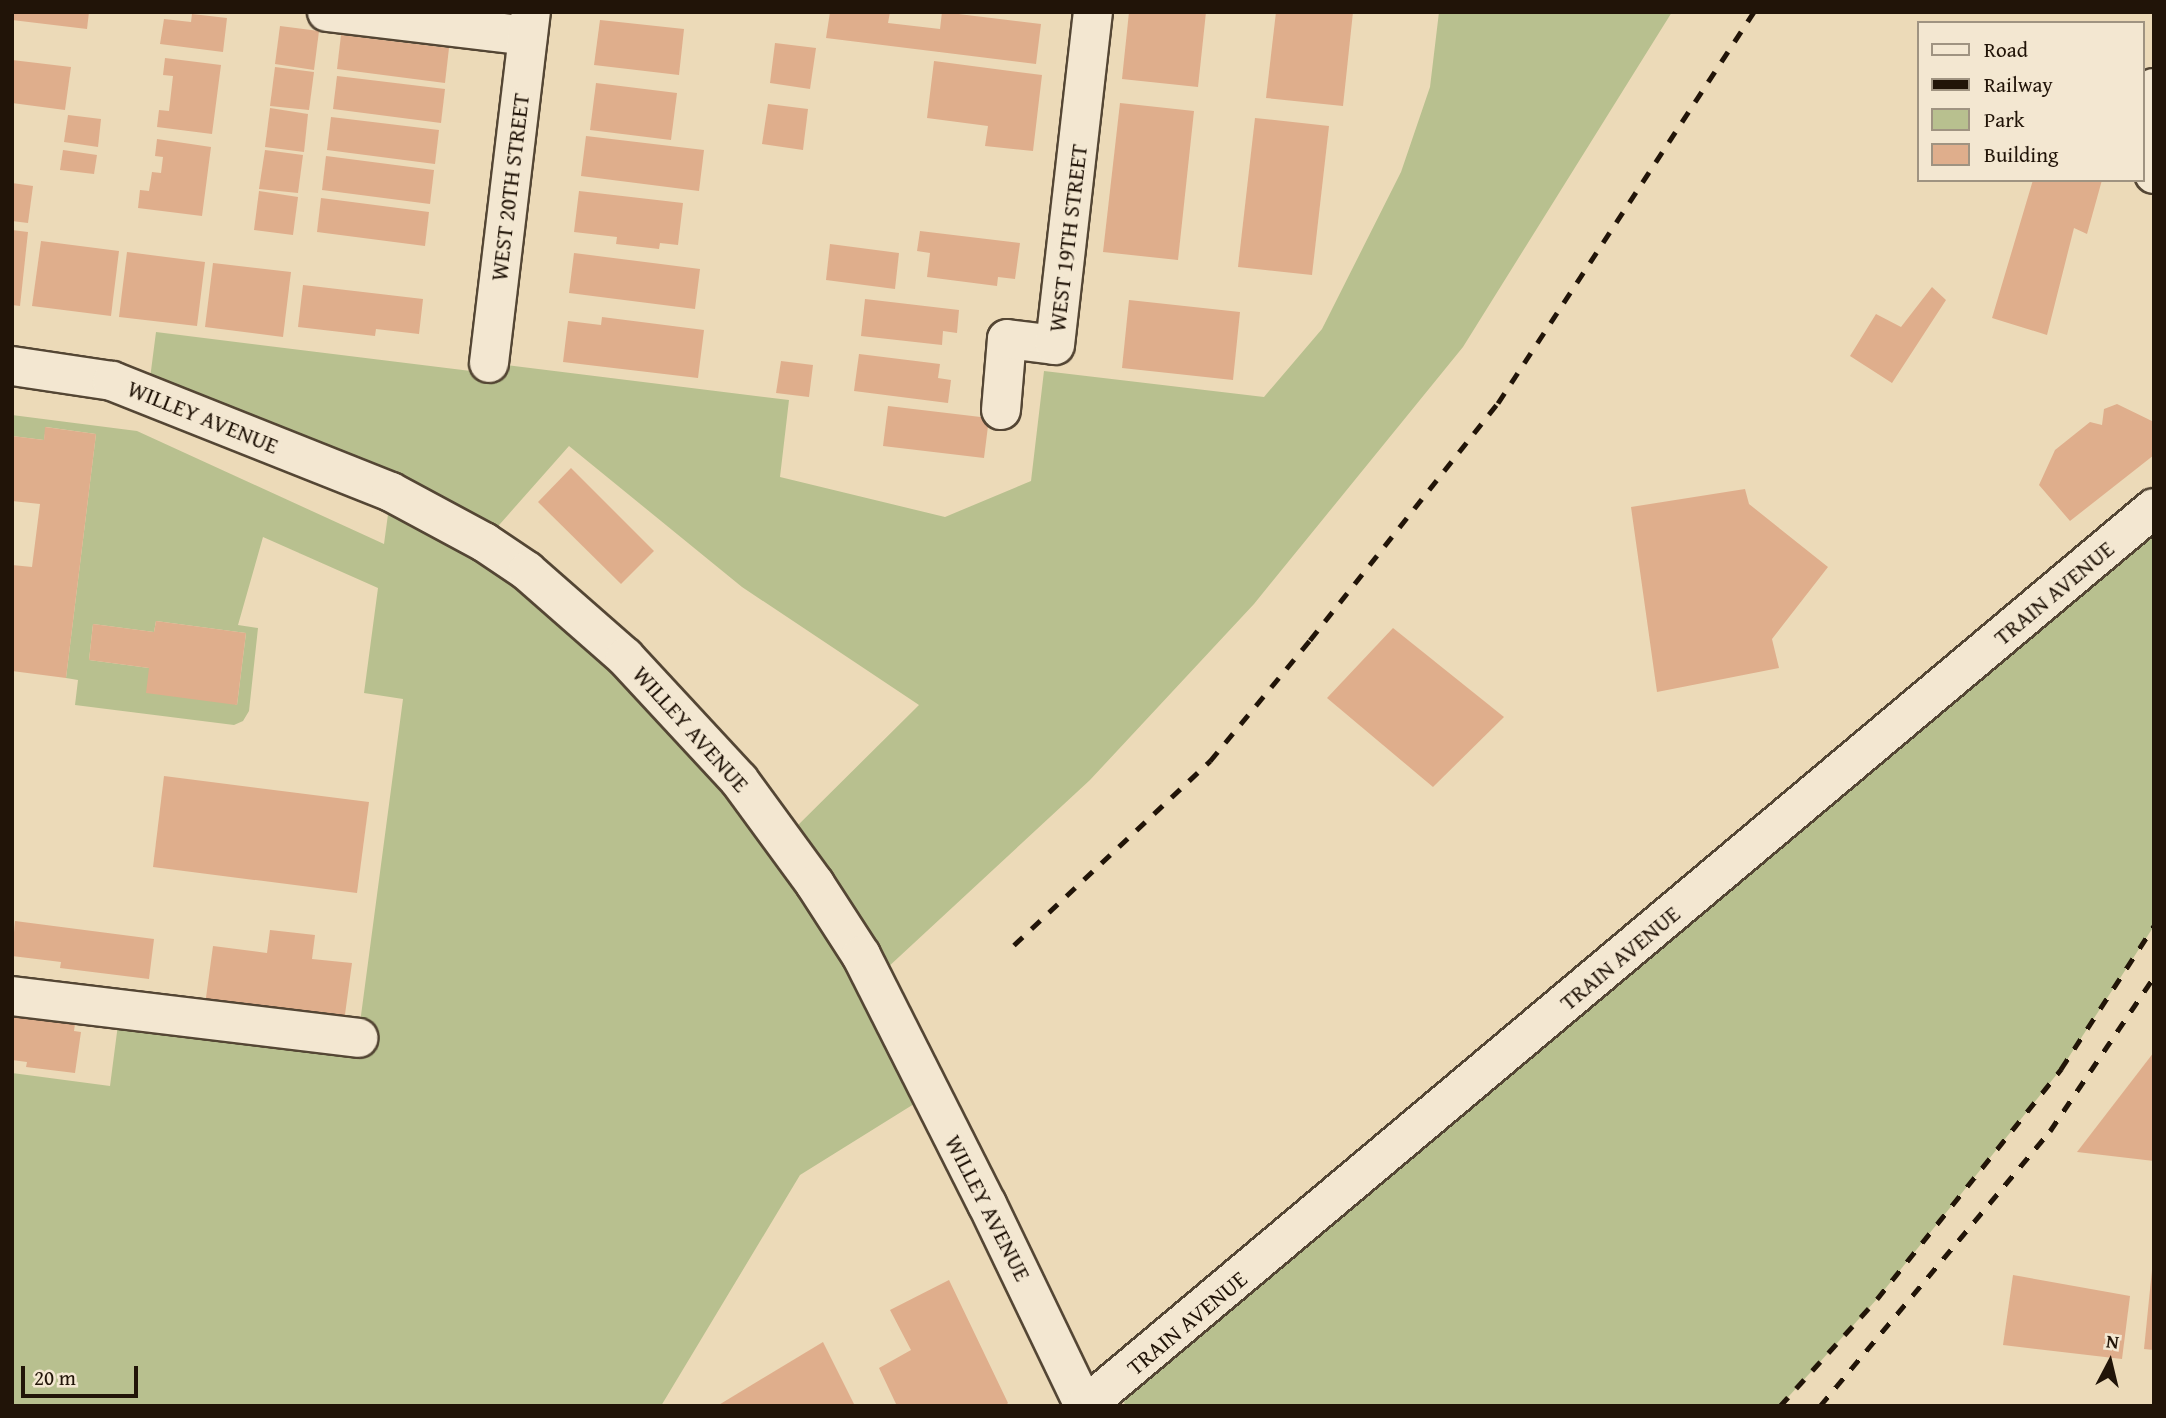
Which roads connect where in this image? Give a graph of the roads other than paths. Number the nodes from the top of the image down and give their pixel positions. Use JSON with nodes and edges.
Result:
{"nodes":[{"id":1,"x":327,"y":12,"type":"edge"},
{"id":2,"x":1093,"y":12,"type":"edge"},
{"id":3,"x":529,"y":24,"type":"edge"},
{"id":4,"x":2154,"y":88,"type":"edge"},
{"id":5,"x":2154,"y":174,"type":"edge"},
{"id":6,"x":489,"y":363,"type":"dead end"},
{"id":7,"x":12,"y":366,"type":"edge"},
{"id":8,"x":1001,"y":410,"type":"dead end"},
{"id":9,"x":2154,"y":508,"type":"edge"},
{"id":10,"x":12,"y":996,"type":"edge"},
{"id":11,"x":358,"y":1038,"type":"dead end"},
{"id":12,"x":1085,"y":1406,"type":"edge"}],
"edges":[{"from":1,"to":3,"type":"street"},
{"from":2,"to":8,"type":"street","name":"WEST 19TH STREET"},
{"from":3,"to":6,"type":"street","name":"WEST 20TH STREET"},
{"from":4,"to":5,"type":"street"},
{"from":7,"to":12,"type":"street","name":"WILLEY AVENUE"},
{"from":9,"to":12,"type":"street","name":"TRAIN AVENUE"},
{"from":10,"to":11,"type":"street"}]}
